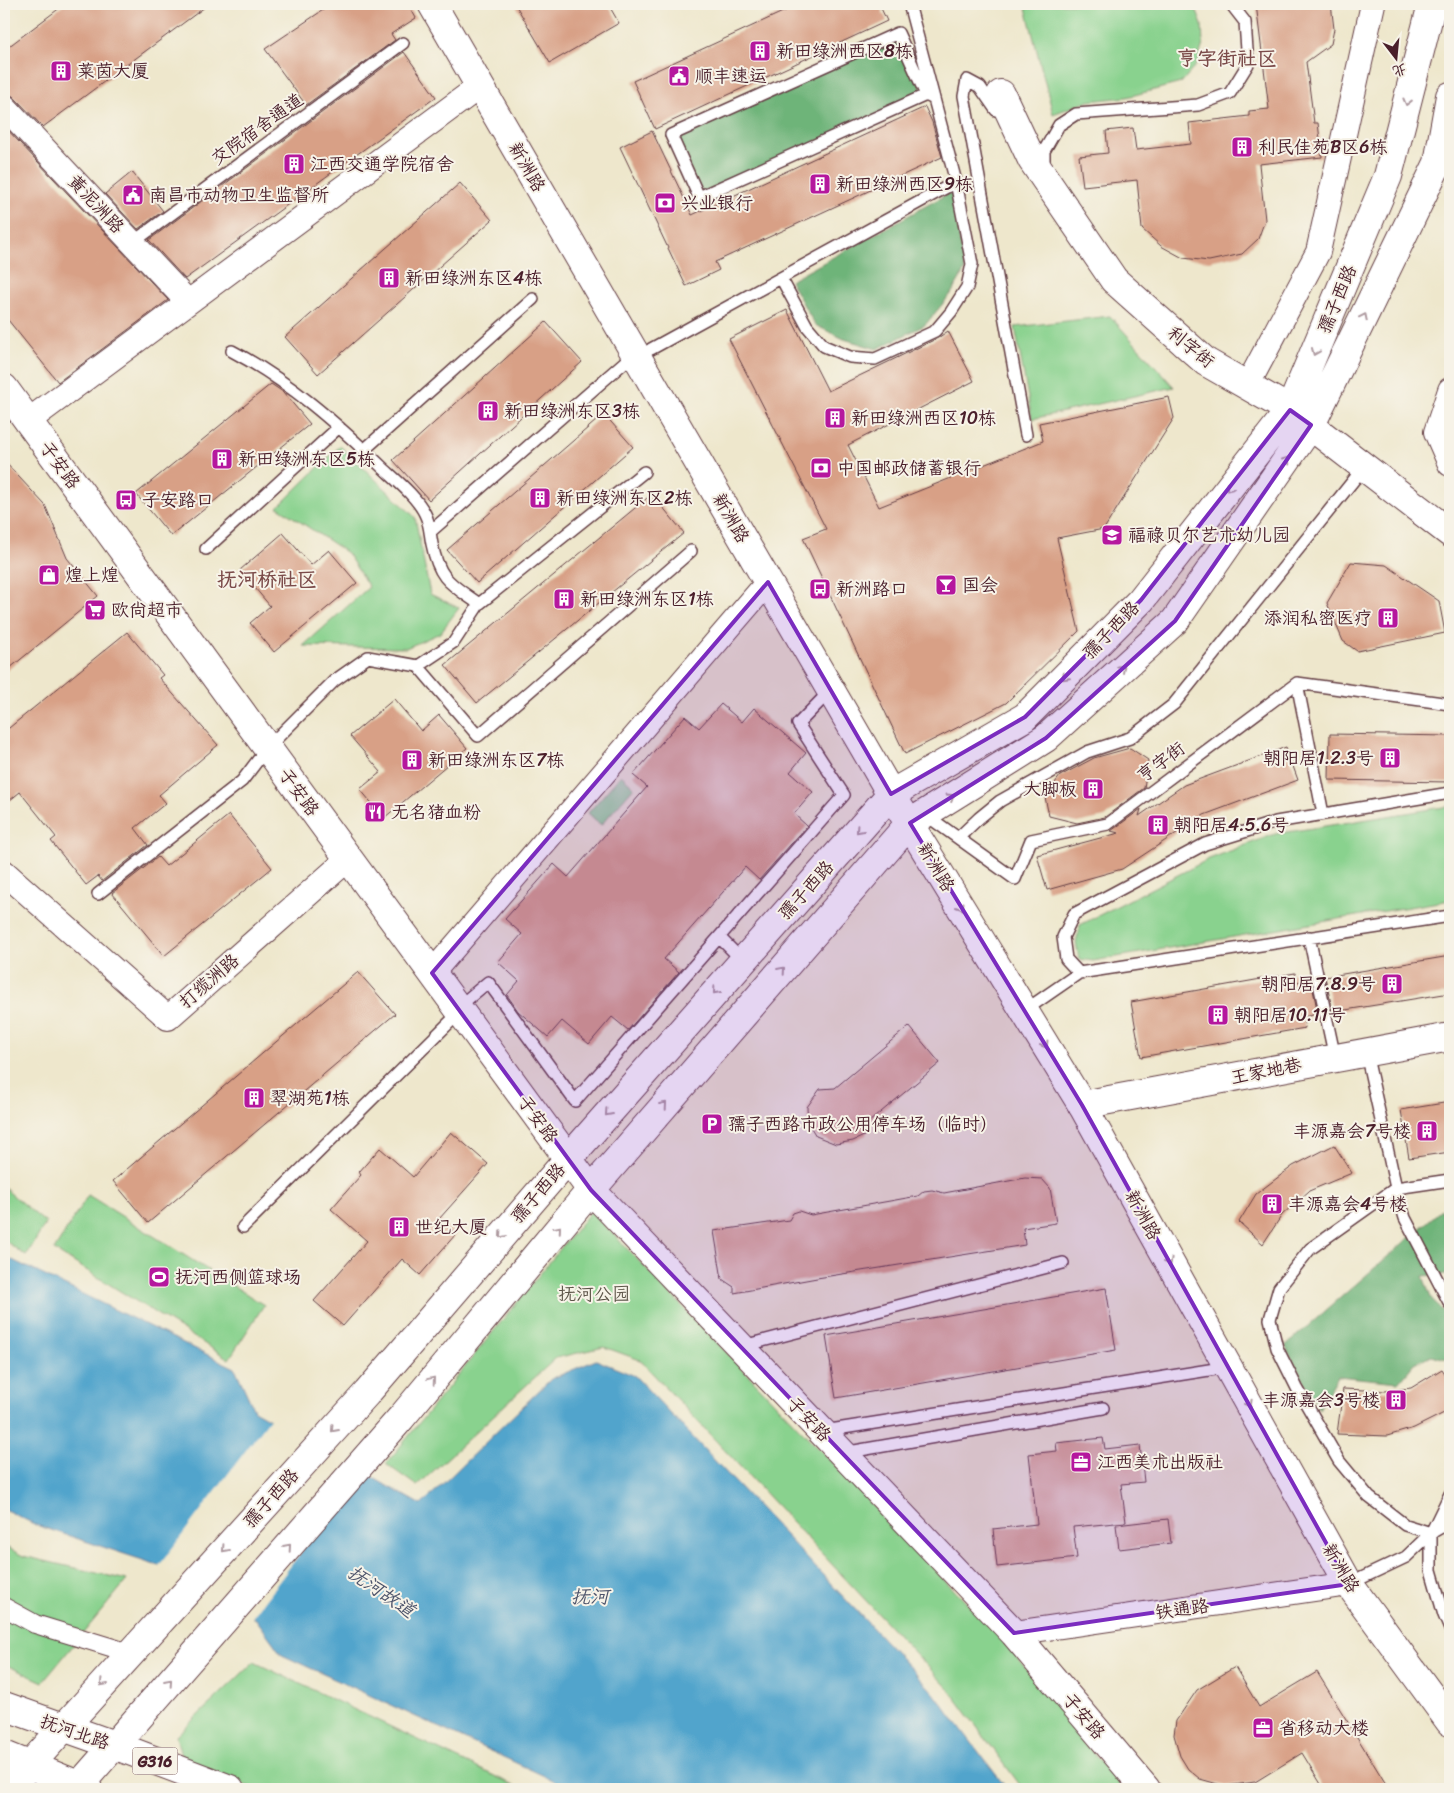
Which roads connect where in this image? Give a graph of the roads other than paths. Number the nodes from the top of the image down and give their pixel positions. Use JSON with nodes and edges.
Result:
{"nodes":[{"id":1,"x":432,"y":4,"type":"edge"},
{"id":2,"x":450,"y":4,"type":"edge"},
{"id":3,"x":909,"y":4,"type":"edge"},
{"id":4,"x":1232,"y":4,"type":"edge"},
{"id":5,"x":1373,"y":4,"type":"edge"},
{"id":6,"x":1432,"y":4,"type":"edge"},
{"id":7,"x":403,"y":44,"type":"dead end"},
{"id":8,"x":480,"y":86,"type":"junction"},
{"id":9,"x":1001,"y":94,"type":"dead end"},
{"id":10,"x":1450,"y":96,"type":"edge"},
{"id":11,"x":930,"y":97,"type":"junction"},
{"id":12,"x":4,"y":106,"type":"edge"},
{"id":13,"x":1447,"y":128,"type":"edge"},
{"id":14,"x":1444,"y":166,"type":"edge"},
{"id":15,"x":1038,"y":169,"type":"junction"},
{"id":16,"x":956,"y":182,"type":"junction"},
{"id":17,"x":132,"y":243,"type":"junction"},
{"id":18,"x":781,"y":278,"type":"junction"},
{"id":19,"x":533,"y":299,"type":"dead end"},
{"id":20,"x":188,"y":302,"type":"junction"},
{"id":21,"x":232,"y":351,"type":"dead end"},
{"id":22,"x":643,"y":351,"type":"junction"},
{"id":23,"x":1247,"y":386,"type":"junction"},
{"id":24,"x":4,"y":388,"type":"edge"},
{"id":25,"x":1450,"y":390,"type":"edge"},
{"id":26,"x":1301,"y":418,"type":"junction"},
{"id":27,"x":28,"y":421,"type":"junction"},
{"id":28,"x":339,"y":427,"type":"junction"},
{"id":29,"x":1026,"y":435,"type":"dead end"},
{"id":30,"x":364,"y":450,"type":"junction"},
{"id":31,"x":1450,"y":464,"type":"edge"},
{"id":32,"x":1365,"y":466,"type":"junction"},
{"id":33,"x":644,"y":472,"type":"dead end"},
{"id":34,"x":430,"y":532,"type":"junction"},
{"id":35,"x":1450,"y":533,"type":"edge"},
{"id":36,"x":206,"y":549,"type":"dead end"},
{"id":37,"x":691,"y":551,"type":"dead end"},
{"id":38,"x":768,"y":582,"type":"junction"},
{"id":39,"x":479,"y":604,"type":"junction"},
{"id":40,"x":418,"y":666,"type":"junction"},
{"id":41,"x":1297,"y":683,"type":"junction"},
{"id":42,"x":831,"y":690,"type":"junction"},
{"id":43,"x":1450,"y":704,"type":"edge"},
{"id":44,"x":267,"y":748,"type":"junction"},
{"id":45,"x":899,"y":790,"type":"junction"},
{"id":46,"x":1450,"y":793,"type":"edge"},
{"id":47,"x":1323,"y":814,"type":"junction"},
{"id":48,"x":917,"y":818,"type":"junction"},
{"id":49,"x":958,"y":838,"type":"junction"},
{"id":50,"x":348,"y":859,"type":"junction"},
{"id":51,"x":4,"y":872,"type":"edge"},
{"id":52,"x":98,"y":894,"type":"dead end"},
{"id":53,"x":1450,"y":916,"type":"edge"},
{"id":54,"x":1310,"y":937,"type":"junction"},
{"id":55,"x":720,"y":938,"type":"junction"},
{"id":56,"x":743,"y":961,"type":"junction"},
{"id":57,"x":1079,"y":972,"type":"junction"},
{"id":58,"x":432,"y":973,"type":"junction"},
{"id":59,"x":459,"y":1010,"type":"junction"},
{"id":60,"x":1024,"y":1011,"type":"junction"},
{"id":61,"x":1450,"y":1037,"type":"edge"},
{"id":62,"x":1366,"y":1053,"type":"junction"},
{"id":63,"x":1335,"y":1058,"type":"junction"},
{"id":64,"x":1082,"y":1105,"type":"junction"},
{"id":65,"x":568,"y":1159,"type":"junction"},
{"id":66,"x":1450,"y":1180,"type":"edge"},
{"id":67,"x":1396,"y":1188,"type":"junction"},
{"id":68,"x":591,"y":1190,"type":"junction"},
{"id":69,"x":243,"y":1226,"type":"dead end"},
{"id":70,"x":1063,"y":1263,"type":"dead end"},
{"id":71,"x":1450,"y":1304,"type":"edge"},
{"id":72,"x":740,"y":1347,"type":"junction"},
{"id":73,"x":1228,"y":1367,"type":"junction"},
{"id":74,"x":1103,"y":1408,"type":"dead end"},
{"id":75,"x":821,"y":1431,"type":"junction"},
{"id":76,"x":842,"y":1453,"type":"junction"},
{"id":77,"x":1450,"y":1494,"type":"edge"},
{"id":78,"x":1450,"y":1522,"type":"edge"},
{"id":79,"x":1431,"y":1533,"type":"junction"},
{"id":80,"x":1349,"y":1584,"type":"junction"},
{"id":81,"x":4,"y":1607,"type":"edge"},
{"id":82,"x":1450,"y":1629,"type":"edge"},
{"id":83,"x":1014,"y":1633,"type":"junction"},
{"id":84,"x":120,"y":1650,"type":"dead end"},
{"id":85,"x":4,"y":1706,"type":"edge"},
{"id":86,"x":1450,"y":1722,"type":"edge"},
{"id":87,"x":62,"y":1728,"type":"junction"},
{"id":88,"x":114,"y":1745,"type":"junction"},
{"id":89,"x":4,"y":1755,"type":"edge"},
{"id":90,"x":30,"y":1766,"type":"junction"},
{"id":91,"x":81,"y":1788,"type":"edge"},
{"id":92,"x":8,"y":1789,"type":"edge"},
{"id":93,"x":230,"y":1789,"type":"edge"},
{"id":94,"x":1146,"y":1789,"type":"edge"}],
"edges":[{"from":1,"to":8,"type":"main road","name":"新洲路"},
{"from":2,"to":22,"type":"main road","name":"新洲路"},
{"from":3,"to":11,"type":"lane"},
{"from":4,"to":15,"type":"lane"},
{"from":5,"to":23,"type":"street"},
{"from":6,"to":26,"type":"main road","name":"孺子西路","one_way":true},
{"from":7,"to":17,"type":"lane","name":"交院宿舍通道"},
{"from":8,"to":20,"type":"street"},
{"from":8,"to":22,"type":"main road","name":"新洲路"},
{"from":9,"to":15,"type":"main road","name":"利字街"},
{"from":10,"to":13,"type":"main road","name":"孺子西路"},
{"from":11,"to":11,"type":"lane"},
{"from":11,"to":16,"type":"lane"},
{"from":12,"to":17,"type":"street","name":"黄泥洲路"},
{"from":13,"to":14,"type":"main road","name":"孺子西路"},
{"from":26,"to":14,"type":"main road","name":"孺子西路","one_way":true},
{"from":15,"to":23,"type":"main road","name":"利字街"},
{"from":15,"to":29,"type":"lane"},
{"from":16,"to":18,"type":"lane"},
{"from":16,"to":18,"type":"lane"},
{"from":17,"to":20,"type":"street","name":"黄泥洲路"},
{"from":18,"to":22,"type":"lane"},
{"from":19,"to":30,"type":"lane"},
{"from":20,"to":27,"type":"street"},
{"from":21,"to":28,"type":"lane"},
{"from":22,"to":34,"type":"lane"},
{"from":22,"to":38,"type":"main road","name":"新洲路"},
{"from":22,"to":45,"type":"main road","name":"新洲路"},
{"from":23,"to":26,"type":"main road","name":"利字街"},
{"from":24,"to":27,"type":"main road","name":"子安路"},
{"from":25,"to":31,"type":"street"},
{"from":26,"to":32,"type":"main road","name":"利字街"},
{"from":26,"to":45,"type":"main road","name":"孺子西路","one_way":true},
{"from":48,"to":26,"type":"main road","name":"孺子西路","one_way":true},
{"from":27,"to":44,"type":"main road","name":"子安路"},
{"from":28,"to":30,"type":"lane"},
{"from":28,"to":36,"type":"lane"},
{"from":30,"to":34,"type":"lane"},
{"from":32,"to":35,"type":"main road","name":"利字街"},
{"from":32,"to":49,"type":"lane"},
{"from":33,"to":39,"type":"lane"},
{"from":34,"to":39,"type":"lane"},
{"from":37,"to":40,"type":"lane"},
{"from":38,"to":42,"type":"main road","name":"新洲路"},
{"from":38,"to":58,"type":"street"},
{"from":39,"to":40,"type":"lane"},
{"from":40,"to":44,"type":"lane"},
{"from":41,"to":43,"type":"lane"},
{"from":41,"to":47,"type":"lane"},
{"from":41,"to":49,"type":"lane","name":"亨字街"},
{"from":42,"to":45,"type":"main road","name":"新洲路"},
{"from":42,"to":55,"type":"lane"},
{"from":44,"to":50,"type":"main road","name":"子安路"},
{"from":44,"to":52,"type":"lane"},
{"from":45,"to":48,"type":"main road","name":"新洲路"},
{"from":45,"to":56,"type":"main road","name":"孺子西路","one_way":true},
{"from":46,"to":47,"type":"lane"},
{"from":47,"to":57,"type":"lane"},
{"from":48,"to":49,"type":"lane","name":"亨字街"},
{"from":48,"to":60,"type":"main road","name":"新洲路","one_way":true},
{"from":68,"to":48,"type":"main road","name":"孺子西路","one_way":true},
{"from":50,"to":51,"type":"street","name":"打缆洲路"},
{"from":50,"to":58,"type":"main road","name":"子安路"},
{"from":53,"to":54,"type":"lane"},
{"from":54,"to":57,"type":"lane"},
{"from":54,"to":63,"type":"lane"},
{"from":55,"to":56,"type":"lane"},
{"from":55,"to":59,"type":"lane"},
{"from":56,"to":65,"type":"main road","name":"孺子西路","one_way":true},
{"from":57,"to":60,"type":"lane"},
{"from":58,"to":59,"type":"main road","name":"子安路"},
{"from":59,"to":65,"type":"main road","name":"子安路"},
{"from":59,"to":69,"type":"lane"},
{"from":60,"to":64,"type":"main road","name":"新洲路","one_way":true},
{"from":61,"to":62,"type":"main road","name":"王家地巷"},
{"from":62,"to":63,"type":"main road","name":"王家地巷"},
{"from":62,"to":67,"type":"lane"},
{"from":63,"to":64,"type":"main road","name":"王家地巷"},
{"from":64,"to":73,"type":"main road","name":"新洲路","one_way":true},
{"from":65,"to":68,"type":"main road","name":"子安路"},
{"from":65,"to":87,"type":"main road","name":"孺子西路","one_way":true},
{"from":66,"to":67,"type":"lane"},
{"from":67,"to":71,"type":"lane"},
{"from":67,"to":79,"type":"lane"},
{"from":68,"to":72,"type":"main road","name":"子安路"},
{"from":88,"to":68,"type":"main road","name":"孺子西路","one_way":true},
{"from":70,"to":72,"type":"lane"},
{"from":72,"to":75,"type":"main road","name":"子安路"},
{"from":73,"to":75,"type":"lane"},
{"from":73,"to":80,"type":"main road","name":"新洲路","one_way":true},
{"from":74,"to":76,"type":"lane"},
{"from":75,"to":76,"type":"main road","name":"子安路"},
{"from":76,"to":83,"type":"main road","name":"子安路"},
{"from":77,"to":79,"type":"lane"},
{"from":78,"to":79,"type":"lane"},
{"from":79,"to":80,"type":"lane"},
{"from":79,"to":82,"type":"lane"},
{"from":80,"to":83,"type":"street","name":"铁通路"},
{"from":80,"to":86,"type":"main road","name":"新洲路"},
{"from":81,"to":84,"type":"street"},
{"from":83,"to":94,"type":"main road","name":"子安路"},
{"from":85,"to":87,"type":"main road","name":"抚河北路","number":"G316"},
{"from":87,"to":88,"type":"main road","name":"抚河北路","number":"G316"},
{"from":87,"to":90,"type":"main road","name":"孺子西路"},
{"from":88,"to":91,"type":"main road","name":"孺子西路"},
{"from":88,"to":93,"type":"main road","name":"抚河北路","number":"G316"},
{"from":89,"to":90,"type":"main road"},
{"from":90,"to":91,"type":"main road"},
{"from":90,"to":92,"type":"main road","name":"孺子西路"}]}
